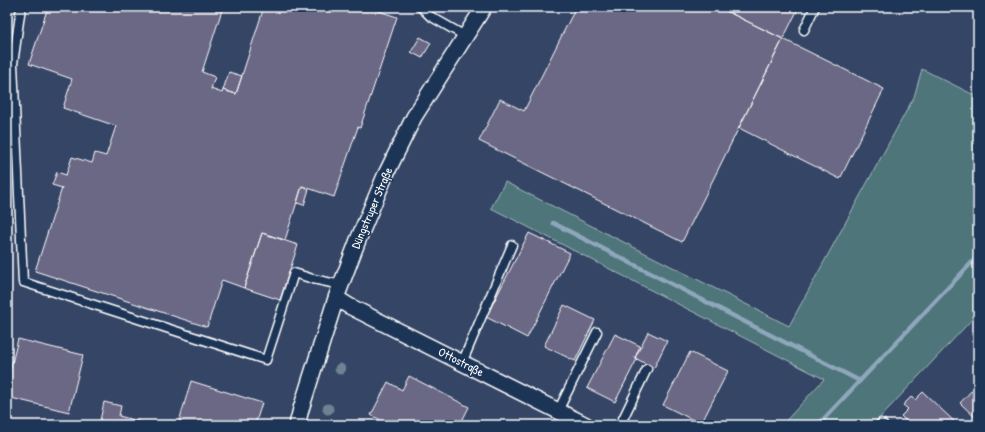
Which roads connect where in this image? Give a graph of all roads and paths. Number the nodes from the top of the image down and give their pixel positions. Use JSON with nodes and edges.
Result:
{"nodes":[{"id":1,"x":21,"y":7,"type":"edge"},
{"id":2,"x":421,"y":7,"type":"edge"},
{"id":3,"x":484,"y":7,"type":"edge"},
{"id":4,"x":814,"y":7,"type":"edge"},
{"id":5,"x":804,"y":30,"type":"dead end"},
{"id":6,"x":465,"y":36,"type":"junction"},
{"id":7,"x":512,"y":245,"type":"dead end"},
{"id":8,"x":339,"y":291,"type":"junction"},
{"id":9,"x":597,"y":332,"type":"dead end"},
{"id":10,"x":462,"y":363,"type":"junction"},
{"id":11,"x":647,"y":369,"type":"dead end"},
{"id":12,"x":558,"y":411,"type":"junction"},
{"id":13,"x":297,"y":425,"type":"edge"},
{"id":14,"x":586,"y":425,"type":"edge"},
{"id":15,"x":620,"y":425,"type":"edge"}],
"edges":[{"from":1,"to":8,"type":"lane"},
{"from":2,"to":6,"type":"lane"},
{"from":3,"to":6,"type":"street","name":"Düngstruper Straße"},
{"from":4,"to":5,"type":"lane"},
{"from":6,"to":8,"type":"street","name":"Düngstruper Straße"},
{"from":7,"to":10,"type":"lane"},
{"from":8,"to":10,"type":"street","name":"Ottostraße"},
{"from":8,"to":13,"type":"street","name":"Düngstruper Straße"},
{"from":9,"to":12,"type":"lane"},
{"from":10,"to":12,"type":"street","name":"Ottostraße"},
{"from":11,"to":15,"type":"lane"},
{"from":12,"to":14,"type":"street","name":"Ottostraße"}]}
